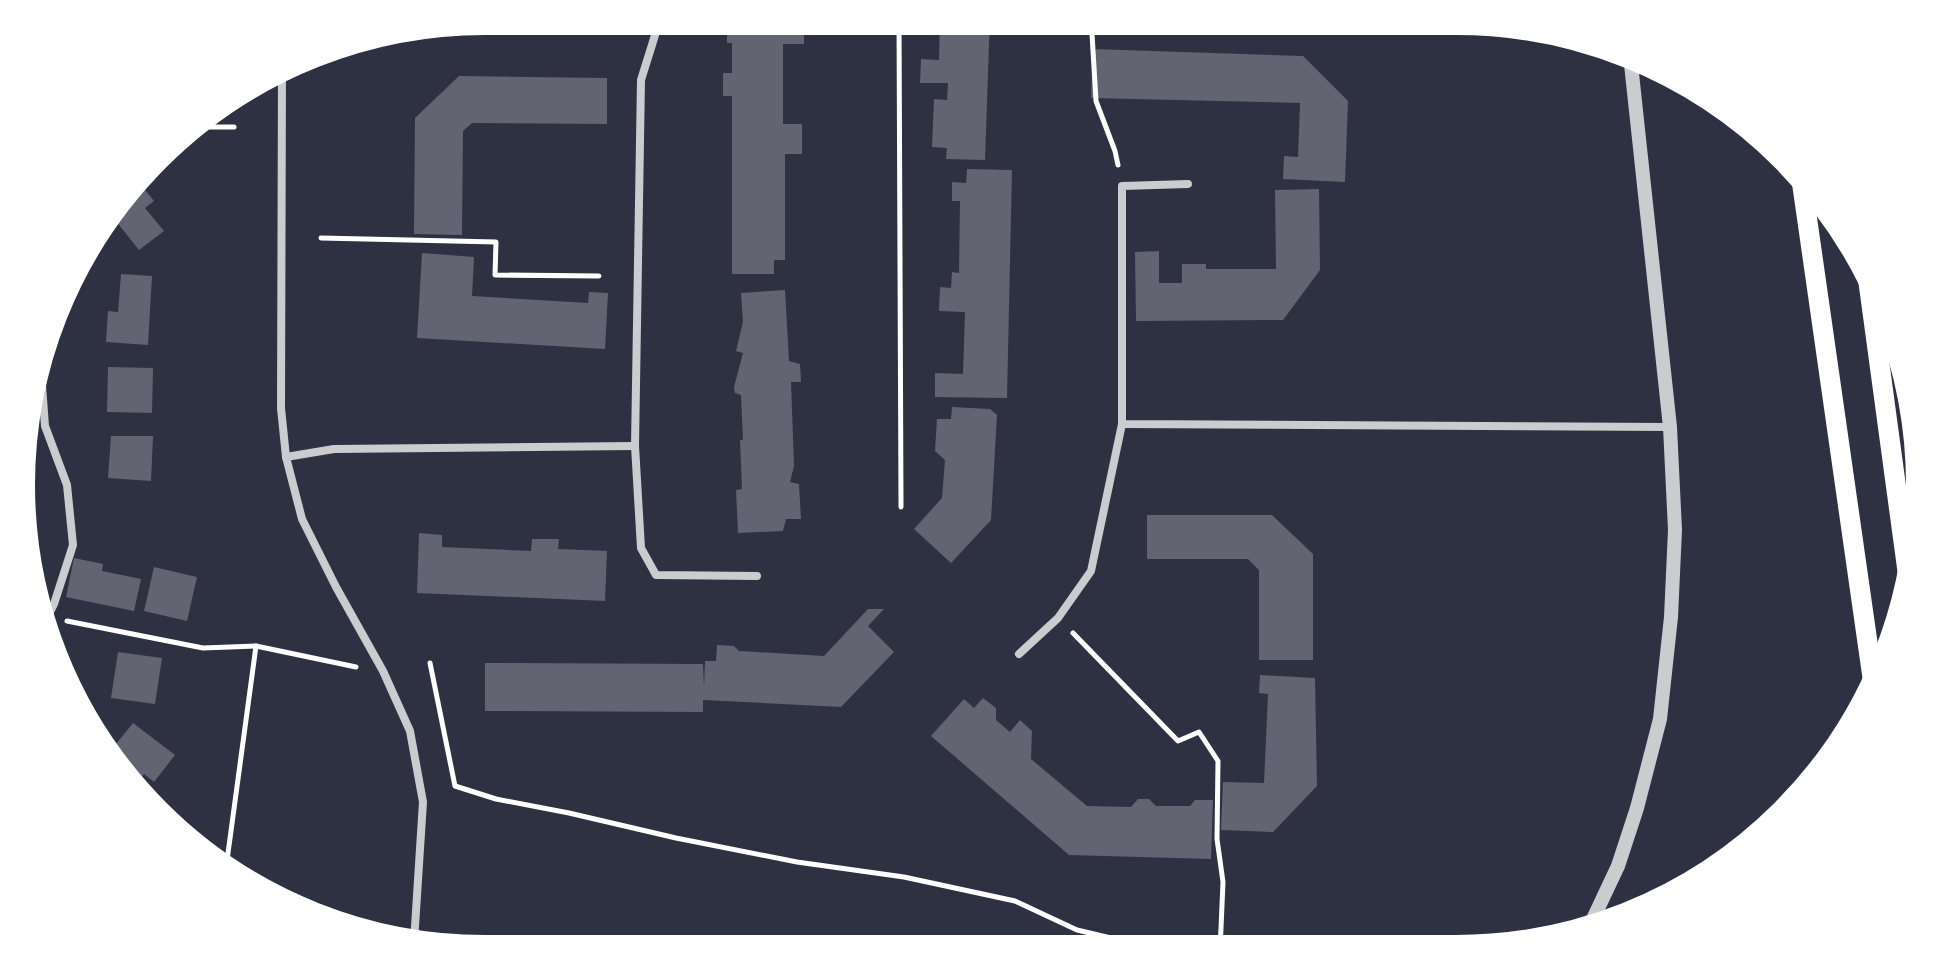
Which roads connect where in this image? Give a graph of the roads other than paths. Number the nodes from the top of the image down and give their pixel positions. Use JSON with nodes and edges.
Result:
{"nodes":[{"id":1,"x":657,"y":30,"type":"edge"},
{"id":2,"x":1631,"y":66,"type":"edge"},
{"id":3,"x":282,"y":78,"type":"edge"},
{"id":4,"x":1188,"y":184,"type":"dead end"},
{"id":5,"x":1803,"y":191,"type":"edge"},
{"id":6,"x":1871,"y":299,"type":"edge"},
{"id":7,"x":42,"y":384,"type":"edge"},
{"id":8,"x":1122,"y":424,"type":"junction"},
{"id":9,"x":1670,"y":427,"type":"junction"},
{"id":10,"x":635,"y":446,"type":"junction"},
{"id":11,"x":286,"y":457,"type":"junction"},
{"id":12,"x":1905,"y":555,"type":"edge"},
{"id":13,"x":757,"y":576,"type":"dead end"},
{"id":14,"x":49,"y":613,"type":"edge"},
{"id":15,"x":1019,"y":654,"type":"dead end"},
{"id":16,"x":1871,"y":669,"type":"edge"},
{"id":17,"x":1593,"y":919,"type":"edge"},
{"id":18,"x":415,"y":934,"type":"edge"}],
"edges":[{"from":1,"to":10,"type":"street"},
{"from":2,"to":9,"type":"street"},
{"from":3,"to":11,"type":"street"},
{"from":4,"to":8,"type":"street"},
{"from":5,"to":16,"type":"main road"},
{"from":6,"to":12,"type":"main road"},
{"from":7,"to":14,"type":"street"},
{"from":8,"to":9,"type":"street"},
{"from":8,"to":15,"type":"street"},
{"from":9,"to":17,"type":"street"},
{"from":10,"to":11,"type":"street"},
{"from":10,"to":13,"type":"street"},
{"from":11,"to":18,"type":"street"}]}
